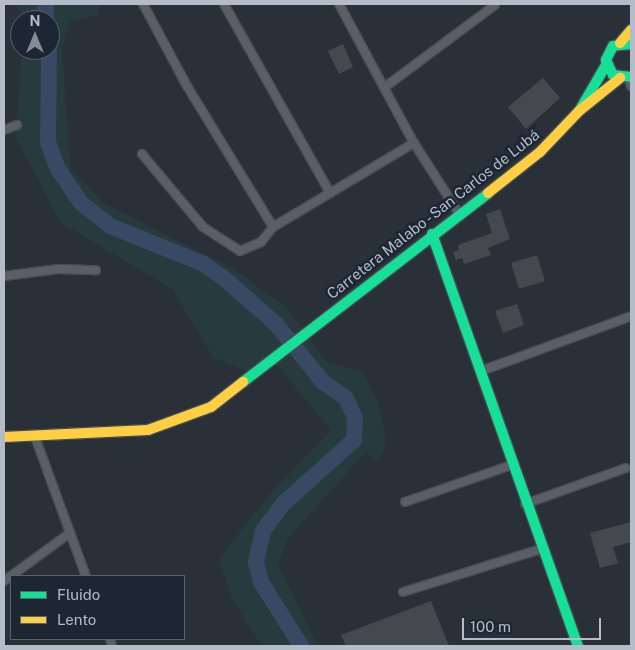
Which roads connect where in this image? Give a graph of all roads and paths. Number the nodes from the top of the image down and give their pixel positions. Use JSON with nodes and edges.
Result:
{"nodes":[{"id":1,"x":143,"y":4,"type":"edge"},
{"id":2,"x":224,"y":4,"type":"edge"},
{"id":3,"x":339,"y":4,"type":"edge"},
{"id":4,"x":495,"y":5,"type":"dead end"},
{"id":5,"x":631,"y":30,"type":"edge"},
{"id":6,"x":620,"y":43,"type":"junction"},
{"id":7,"x":631,"y":44,"type":"edge"},
{"id":8,"x":606,"y":65,"type":"junction"},
{"id":9,"x":628,"y":80,"type":"edge"},
{"id":10,"x":385,"y":87,"type":"junction"},
{"id":11,"x":579,"y":111,"type":"junction"},
{"id":12,"x":17,"y":126,"type":"dead end"},
{"id":13,"x":4,"y":130,"type":"edge"},
{"id":14,"x":414,"y":143,"type":"junction"},
{"id":15,"x":142,"y":154,"type":"dead end"},
{"id":16,"x":330,"y":193,"type":"junction"},
{"id":17,"x":458,"y":212,"type":"junction"},
{"id":18,"x":273,"y":227,"type":"junction"},
{"id":19,"x":432,"y":234,"type":"junction"},
{"id":20,"x":96,"y":270,"type":"dead end"},
{"id":21,"x":4,"y":276,"type":"edge"},
{"id":22,"x":631,"y":316,"type":"edge"},
{"id":23,"x":481,"y":371,"type":"junction"},
{"id":24,"x":4,"y":437,"type":"edge"},
{"id":25,"x":35,"y":437,"type":"junction"},
{"id":26,"x":512,"y":465,"type":"junction"},
{"id":27,"x":626,"y":468,"type":"dead end"},
{"id":28,"x":405,"y":502,"type":"dead end"},
{"id":29,"x":525,"y":504,"type":"junction"},
{"id":30,"x":70,"y":533,"type":"junction"},
{"id":31,"x":541,"y":549,"type":"junction"},
{"id":32,"x":12,"y":575,"type":"edge"},
{"id":33,"x":86,"y":575,"type":"edge"},
{"id":34,"x":402,"y":592,"type":"dead end"},
{"id":35,"x":578,"y":646,"type":"edge"}],
"edges":[{"from":1,"to":18,"type":"street"},
{"from":2,"to":16,"type":"street"},
{"from":3,"to":10,"type":"street"},
{"from":4,"to":10,"type":"street"},
{"from":5,"to":6,"type":"main road","name":"Carretera Malabo - San Carlos de Lubá"},
{"from":6,"to":7,"type":"main road"},
{"from":6,"to":8,"type":"main road","name":"Carretera Malabo - San Carlos de Lubá"},
{"from":8,"to":9,"type":"main road"},
{"from":8,"to":11,"type":"main road","name":"Carretera Malabo - San Carlos de Lubá"},
{"from":9,"to":11,"type":"main road","name":"Carretera Malabo - San Carlos de Lubá"},
{"from":10,"to":14,"type":"street"},
{"from":11,"to":17,"type":"main road","name":"Carretera Malabo - San Carlos de Lubá"},
{"from":12,"to":13,"type":"street"},
{"from":14,"to":16,"type":"street"},
{"from":14,"to":17,"type":"street"},
{"from":15,"to":18,"type":"street"},
{"from":16,"to":18,"type":"street"},
{"from":17,"to":19,"type":"main road","name":"Carretera Malabo - San Carlos de Lubá"},
{"from":19,"to":23,"type":"main road"},
{"from":19,"to":25,"type":"main road","name":"Carretera Malabo - San Carlos de Lubá"},
{"from":20,"to":21,"type":"street"},
{"from":22,"to":23,"type":"street"},
{"from":23,"to":26,"type":"main road"},
{"from":24,"to":25,"type":"main road"},
{"from":25,"to":30,"type":"street"},
{"from":26,"to":28,"type":"street"},
{"from":26,"to":29,"type":"main road"},
{"from":27,"to":29,"type":"street"},
{"from":29,"to":31,"type":"main road"},
{"from":30,"to":32,"type":"street"},
{"from":30,"to":33,"type":"street"},
{"from":31,"to":34,"type":"street"},
{"from":31,"to":35,"type":"main road"}]}
